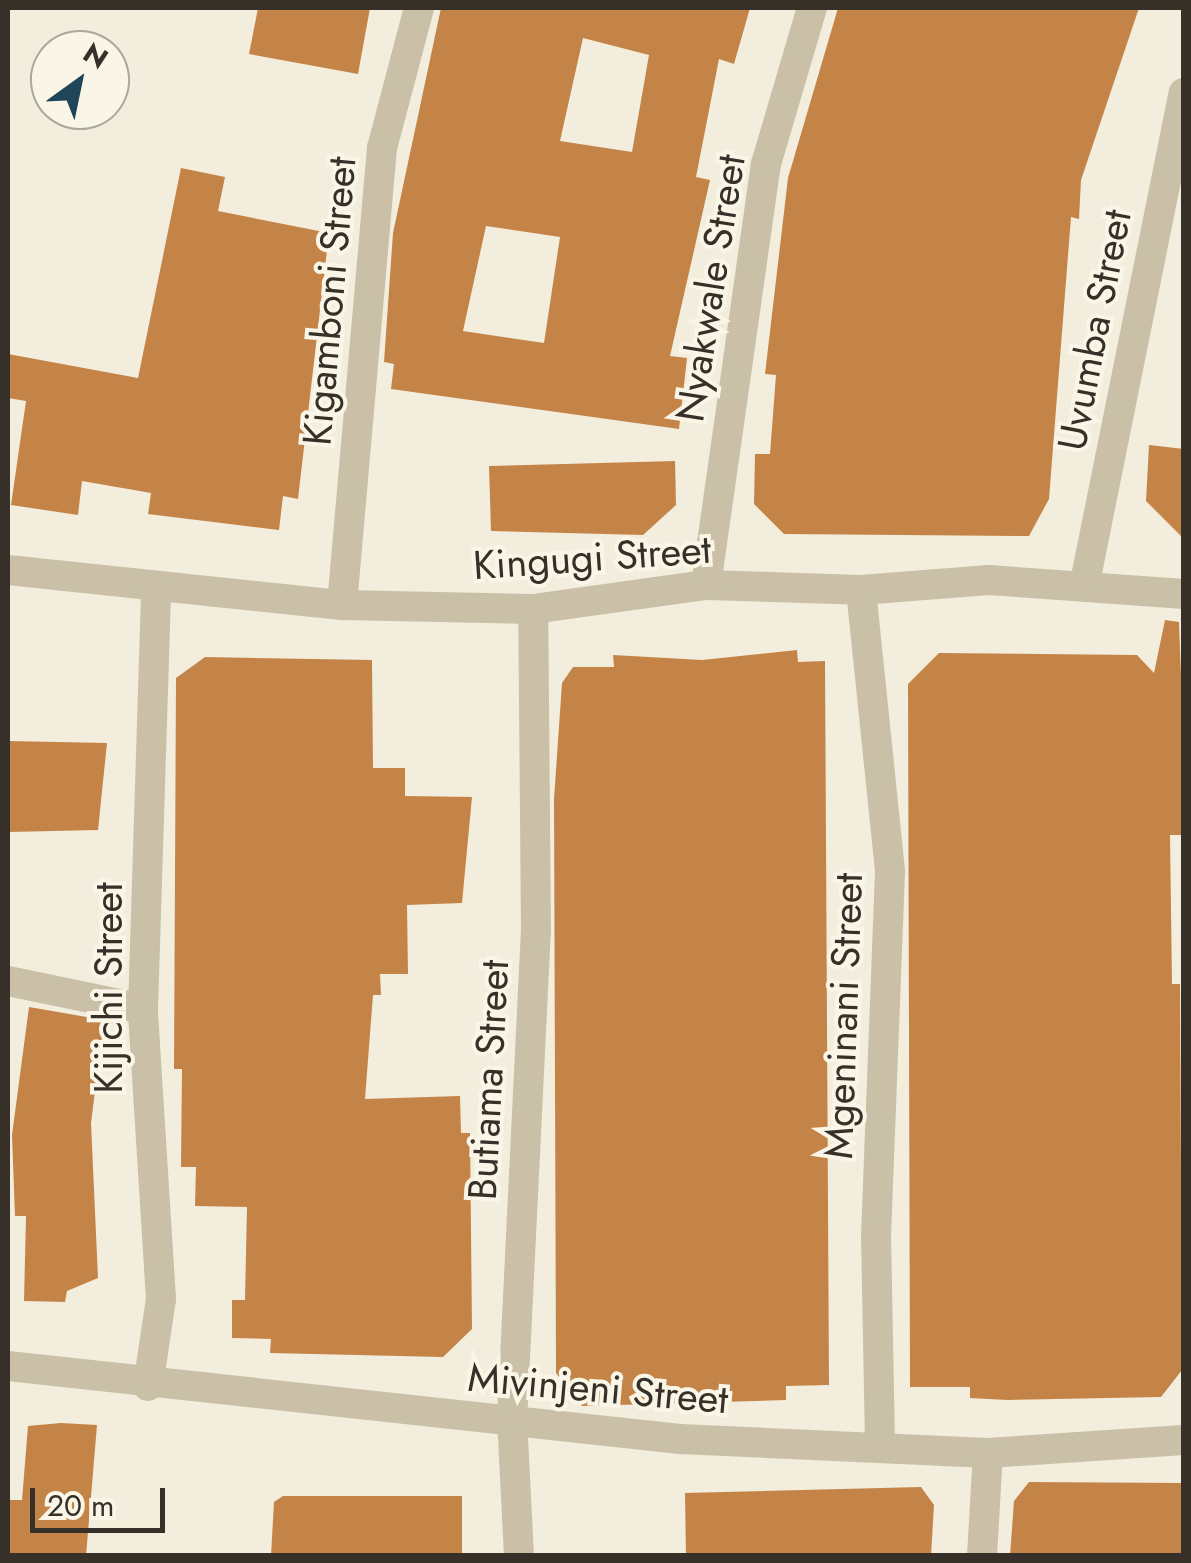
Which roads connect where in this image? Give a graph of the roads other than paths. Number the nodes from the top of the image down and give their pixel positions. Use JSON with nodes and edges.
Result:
{"nodes":[{"id":1,"x":418,"y":8,"type":"edge"},
{"id":2,"x":812,"y":8,"type":"edge"},
{"id":3,"x":1184,"y":93,"type":"edge"},
{"id":4,"x":8,"y":570,"type":"edge"},
{"id":5,"x":1085,"y":582,"type":"junction"},
{"id":6,"x":706,"y":585,"type":"junction"},
{"id":7,"x":156,"y":588,"type":"junction"},
{"id":8,"x":861,"y":590,"type":"junction"},
{"id":9,"x":1184,"y":594,"type":"edge"},
{"id":10,"x":342,"y":605,"type":"junction"},
{"id":11,"x":533,"y":609,"type":"junction"},
{"id":12,"x":8,"y":981,"type":"edge"},
{"id":13,"x":143,"y":1008,"type":"junction"},
{"id":14,"x":8,"y":1366,"type":"edge"},
{"id":15,"x":148,"y":1386,"type":"junction"},
{"id":16,"x":512,"y":1420,"type":"junction"},
{"id":17,"x":1184,"y":1440,"type":"edge"},
{"id":18,"x":880,"y":1446,"type":"junction"},
{"id":19,"x":988,"y":1453,"type":"junction"},
{"id":20,"x":519,"y":1556,"type":"edge"},
{"id":21,"x":982,"y":1556,"type":"edge"}],
"edges":[{"from":1,"to":10,"type":"street","name":"Kigamboni Street"},
{"from":2,"to":6,"type":"street","name":"Nyakwale Street"},
{"from":3,"to":5,"type":"street","name":"Uvumba Street"},
{"from":4,"to":7,"type":"street","name":"Kingugi Street"},
{"from":5,"to":8,"type":"street","name":"Kingugi Street"},
{"from":5,"to":9,"type":"street","name":"Kingugi Street"},
{"from":6,"to":8,"type":"street","name":"Kingugi Street"},
{"from":6,"to":11,"type":"street","name":"Kingugi Street"},
{"from":7,"to":10,"type":"street","name":"Kingugi Street"},
{"from":7,"to":13,"type":"street","name":"Kijichi Street"},
{"from":8,"to":18,"type":"street","name":"Mgeninani Street"},
{"from":10,"to":11,"type":"street","name":"Kingugi Street"},
{"from":11,"to":16,"type":"street","name":"Butiama Street"},
{"from":12,"to":13,"type":"street"},
{"from":13,"to":15,"type":"street","name":"Kijichi Street"},
{"from":14,"to":15,"type":"street","name":"Mivinjeni Street"},
{"from":15,"to":16,"type":"street","name":"Mivinjeni Street"},
{"from":16,"to":18,"type":"street","name":"Mivinjeni Street"},
{"from":16,"to":20,"type":"street","name":"Butiama Street"},
{"from":17,"to":19,"type":"street","name":"Mivinjeni Street"},
{"from":18,"to":19,"type":"street","name":"Mivinjeni Street"},
{"from":19,"to":21,"type":"street"}]}
